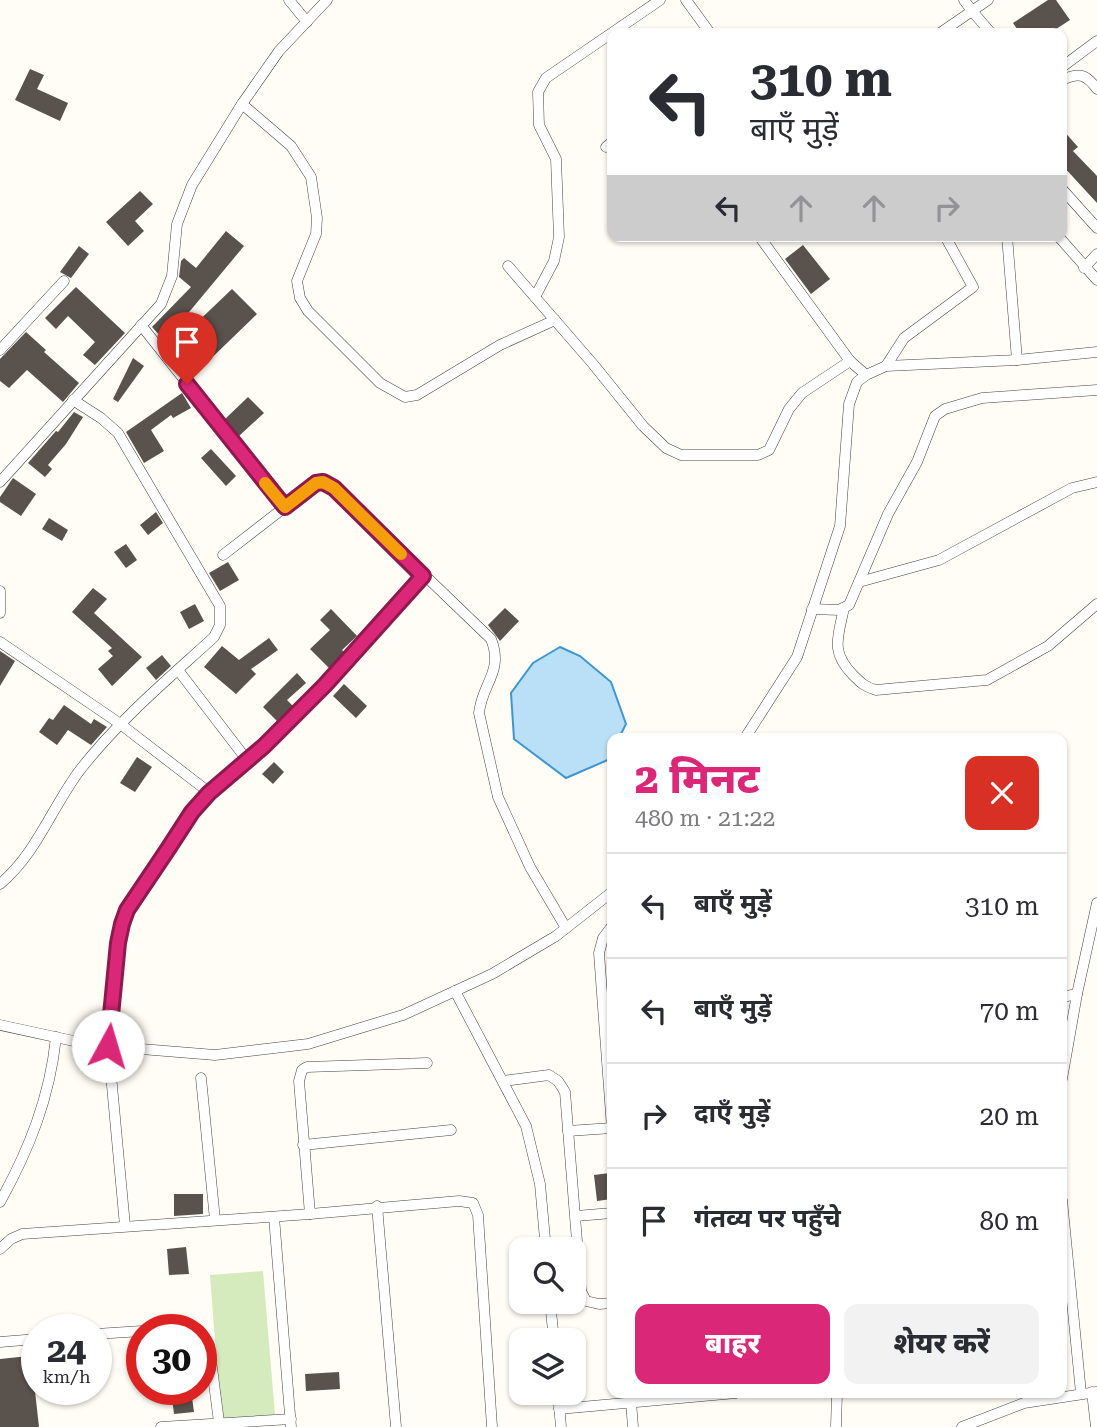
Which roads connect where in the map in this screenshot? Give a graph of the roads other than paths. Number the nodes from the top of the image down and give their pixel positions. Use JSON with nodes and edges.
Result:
{"nodes":[{"id":1,"x":289,"y":0,"type":"edge"},
{"id":2,"x":327,"y":0,"type":"edge"},
{"id":3,"x":660,"y":0,"type":"edge"},
{"id":4,"x":686,"y":0,"type":"edge"},
{"id":5,"x":964,"y":0,"type":"edge"},
{"id":6,"x":988,"y":0,"type":"edge"},
{"id":7,"x":972,"y":11,"type":"junction"},
{"id":8,"x":307,"y":22,"type":"junction"},
{"id":9,"x":619,"y":28,"type":"edge"},
{"id":10,"x":706,"y":28,"type":"edge"},
{"id":11,"x":947,"y":28,"type":"edge"},
{"id":12,"x":987,"y":28,"type":"edge"},
{"id":13,"x":607,"y":36,"type":"edge"},
{"id":14,"x":1097,"y":41,"type":"edge"},
{"id":15,"x":1067,"y":63,"type":"edge"},
{"id":16,"x":1067,"y":78,"type":"edge"},
{"id":17,"x":1097,"y":89,"type":"edge"},
{"id":18,"x":242,"y":104,"type":"junction"},
{"id":19,"x":1067,"y":194,"type":"edge"},
{"id":20,"x":1097,"y":228,"type":"edge"},
{"id":21,"x":762,"y":242,"type":"edge"},
{"id":22,"x":948,"y":242,"type":"edge"},
{"id":23,"x":1007,"y":242,"type":"edge"},
{"id":24,"x":1063,"y":242,"type":"edge"},
{"id":25,"x":1097,"y":254,"type":"edge"},
{"id":26,"x":508,"y":266,"type":"dead end"},
{"id":27,"x":1084,"y":268,"type":"junction"},
{"id":28,"x":1097,"y":280,"type":"edge"},
{"id":29,"x":64,"y":281,"type":"dead end"},
{"id":30,"x":535,"y":297,"type":"junction"},
{"id":31,"x":555,"y":320,"type":"junction"},
{"id":32,"x":142,"y":325,"type":"junction"},
{"id":33,"x":0,"y":350,"type":"edge"},
{"id":34,"x":1097,"y":352,"type":"edge"},
{"id":35,"x":850,"y":360,"type":"junction"},
{"id":36,"x":1017,"y":360,"type":"junction"},
{"id":37,"x":886,"y":366,"type":"junction"},
{"id":38,"x":866,"y":374,"type":"junction"},
{"id":39,"x":1097,"y":390,"type":"edge"},
{"id":40,"x":73,"y":400,"type":"junction"},
{"id":41,"x":1097,"y":481,"type":"edge"},
{"id":42,"x":0,"y":482,"type":"edge"},
{"id":43,"x":285,"y":507,"type":"junction"},
{"id":44,"x":223,"y":555,"type":"dead end"},
{"id":45,"x":423,"y":576,"type":"junction"},
{"id":46,"x":859,"y":582,"type":"junction"},
{"id":47,"x":0,"y":591,"type":"edge"},
{"id":48,"x":1097,"y":604,"type":"edge"},
{"id":49,"x":844,"y":608,"type":"junction"},
{"id":50,"x":812,"y":609,"type":"junction"},
{"id":51,"x":0,"y":612,"type":"edge"},
{"id":52,"x":0,"y":642,"type":"edge"},
{"id":53,"x":178,"y":670,"type":"junction"},
{"id":54,"x":119,"y":723,"type":"junction"},
{"id":55,"x":748,"y":733,"type":"edge"},
{"id":56,"x":247,"y":760,"type":"junction"},
{"id":57,"x":209,"y":793,"type":"junction"},
{"id":58,"x":0,"y":884,"type":"edge"},
{"id":59,"x":607,"y":896,"type":"edge"},
{"id":60,"x":1097,"y":904,"type":"edge"},
{"id":61,"x":566,"y":928,"type":"junction"},
{"id":62,"x":607,"y":933,"type":"edge"},
{"id":63,"x":455,"y":991,"type":"junction"},
{"id":64,"x":1077,"y":994,"type":"junction"},
{"id":65,"x":1067,"y":996,"type":"edge"},
{"id":66,"x":0,"y":1025,"type":"edge"},
{"id":67,"x":56,"y":1037,"type":"junction"},
{"id":68,"x":108,"y":1046,"type":"junction"},
{"id":69,"x":1067,"y":1051,"type":"edge"},
{"id":70,"x":607,"y":1061,"type":"edge"},
{"id":71,"x":427,"y":1063,"type":"dead end"},
{"id":72,"x":111,"y":1075,"type":"dead end"},
{"id":73,"x":201,"y":1078,"type":"dead end"},
{"id":74,"x":503,"y":1081,"type":"junction"},
{"id":75,"x":607,"y":1128,"type":"edge"},
{"id":76,"x":451,"y":1130,"type":"dead end"},
{"id":77,"x":568,"y":1131,"type":"junction"},
{"id":78,"x":303,"y":1145,"type":"junction"},
{"id":79,"x":0,"y":1202,"type":"edge"},
{"id":80,"x":377,"y":1206,"type":"junction"},
{"id":81,"x":607,"y":1213,"type":"edge"},
{"id":82,"x":310,"y":1214,"type":"junction"},
{"id":83,"x":576,"y":1216,"type":"junction"},
{"id":84,"x":274,"y":1217,"type":"junction"},
{"id":85,"x":215,"y":1220,"type":"junction"},
{"id":86,"x":125,"y":1226,"type":"junction"},
{"id":87,"x":545,"y":1237,"type":"edge"},
{"id":88,"x":0,"y":1249,"type":"edge"},
{"id":89,"x":1067,"y":1252,"type":"edge"},
{"id":90,"x":607,"y":1303,"type":"edge"},
{"id":91,"x":21,"y":1340,"type":"edge"},
{"id":92,"x":0,"y":1342,"type":"edge"},
{"id":93,"x":1095,"y":1392,"type":"edge"},
{"id":94,"x":1081,"y":1393,"type":"junction"},
{"id":95,"x":1067,"y":1395,"type":"edge"},
{"id":96,"x":678,"y":1398,"type":"edge"},
{"id":97,"x":837,"y":1398,"type":"edge"},
{"id":98,"x":1052,"y":1398,"type":"edge"},
{"id":99,"x":631,"y":1402,"type":"junction"},
{"id":100,"x":217,"y":1405,"type":"edge"},
{"id":101,"x":559,"y":1405,"type":"edge"},
{"id":102,"x":559,"y":1409,"type":"junction"},
{"id":103,"x":219,"y":1422,"type":"junction"},
{"id":104,"x":291,"y":1423,"type":"edge"},
{"id":105,"x":161,"y":1427,"type":"edge"},
{"id":106,"x":396,"y":1427,"type":"edge"},
{"id":107,"x":492,"y":1427,"type":"edge"},
{"id":108,"x":561,"y":1427,"type":"edge"},
{"id":109,"x":633,"y":1427,"type":"edge"},
{"id":110,"x":836,"y":1427,"type":"edge"},
{"id":111,"x":962,"y":1427,"type":"edge"},
{"id":112,"x":1096,"y":1427,"type":"edge"}],
"edges":[{"from":1,"to":8,"type":"street"},
{"from":2,"to":8,"type":"street"},
{"from":3,"to":9,"type":"street"},
{"from":4,"to":10,"type":"street"},
{"from":5,"to":7,"type":"street"},
{"from":6,"to":7,"type":"street"},
{"from":7,"to":11,"type":"street"},
{"from":7,"to":12,"type":"street"},
{"from":8,"to":18,"type":"street"},
{"from":13,"to":30,"type":"street"},
{"from":14,"to":15,"type":"street"},
{"from":16,"to":17,"type":"street"},
{"from":18,"to":31,"type":"street"},
{"from":18,"to":32,"type":"street"},
{"from":19,"to":20,"type":"street"},
{"from":21,"to":35,"type":"street"},
{"from":22,"to":37,"type":"street"},
{"from":23,"to":36,"type":"street"},
{"from":24,"to":27,"type":"street"},
{"from":25,"to":27,"type":"street"},
{"from":26,"to":30,"type":"street"},
{"from":27,"to":28,"type":"street"},
{"from":29,"to":33,"type":"street"},
{"from":30,"to":31,"type":"street"},
{"from":31,"to":35,"type":"street"},
{"from":32,"to":40,"type":"street"},
{"from":32,"to":43,"type":"street"},
{"from":34,"to":36,"type":"street"},
{"from":35,"to":38,"type":"street"},
{"from":36,"to":37,"type":"street"},
{"from":37,"to":38,"type":"street"},
{"from":38,"to":50,"type":"street"},
{"from":39,"to":46,"type":"street"},
{"from":40,"to":42,"type":"street"},
{"from":40,"to":53,"type":"street"},
{"from":41,"to":46,"type":"street"},
{"from":43,"to":44,"type":"street"},
{"from":43,"to":45,"type":"street"},
{"from":45,"to":56,"type":"street"},
{"from":45,"to":61,"type":"street"},
{"from":46,"to":49,"type":"street"},
{"from":47,"to":51,"type":"street"},
{"from":48,"to":49,"type":"street"},
{"from":49,"to":50,"type":"street"},
{"from":50,"to":55,"type":"street"},
{"from":52,"to":54,"type":"street"},
{"from":53,"to":54,"type":"street"},
{"from":53,"to":56,"type":"street"},
{"from":54,"to":57,"type":"street"},
{"from":54,"to":58,"type":"street"},
{"from":56,"to":57,"type":"street"},
{"from":57,"to":68,"type":"street"},
{"from":59,"to":61,"type":"street"},
{"from":60,"to":64,"type":"street"},
{"from":61,"to":63,"type":"street"},
{"from":62,"to":70,"type":"street"},
{"from":63,"to":68,"type":"street"},
{"from":63,"to":74,"type":"street"},
{"from":64,"to":65,"type":"street"},
{"from":64,"to":69,"type":"street"},
{"from":66,"to":67,"type":"street"},
{"from":67,"to":68,"type":"street"},
{"from":67,"to":79,"type":"street"},
{"from":71,"to":78,"type":"street"},
{"from":72,"to":86,"type":"street"},
{"from":73,"to":85,"type":"street"},
{"from":74,"to":77,"type":"street"},
{"from":74,"to":87,"type":"street"},
{"from":75,"to":77,"type":"street"},
{"from":76,"to":78,"type":"street"},
{"from":77,"to":83,"type":"street"},
{"from":78,"to":82,"type":"street"},
{"from":80,"to":82,"type":"street"},
{"from":80,"to":106,"type":"street"},
{"from":80,"to":107,"type":"street"},
{"from":81,"to":83,"type":"street"},
{"from":82,"to":84,"type":"street"},
{"from":83,"to":90,"type":"street"},
{"from":84,"to":85,"type":"street"},
{"from":84,"to":104,"type":"street"},
{"from":85,"to":86,"type":"street"},
{"from":86,"to":88,"type":"street"},
{"from":89,"to":94,"type":"street"},
{"from":91,"to":92,"type":"street"},
{"from":93,"to":94,"type":"street"},
{"from":93,"to":112,"type":"street"},
{"from":94,"to":95,"type":"street"},
{"from":96,"to":99,"type":"street"},
{"from":97,"to":110,"type":"street"},
{"from":98,"to":111,"type":"street"},
{"from":99,"to":102,"type":"street"},
{"from":99,"to":109,"type":"street"},
{"from":100,"to":103,"type":"street"},
{"from":101,"to":102,"type":"street"},
{"from":102,"to":108,"type":"street"},
{"from":103,"to":104,"type":"street"},
{"from":103,"to":105,"type":"street"}]}
